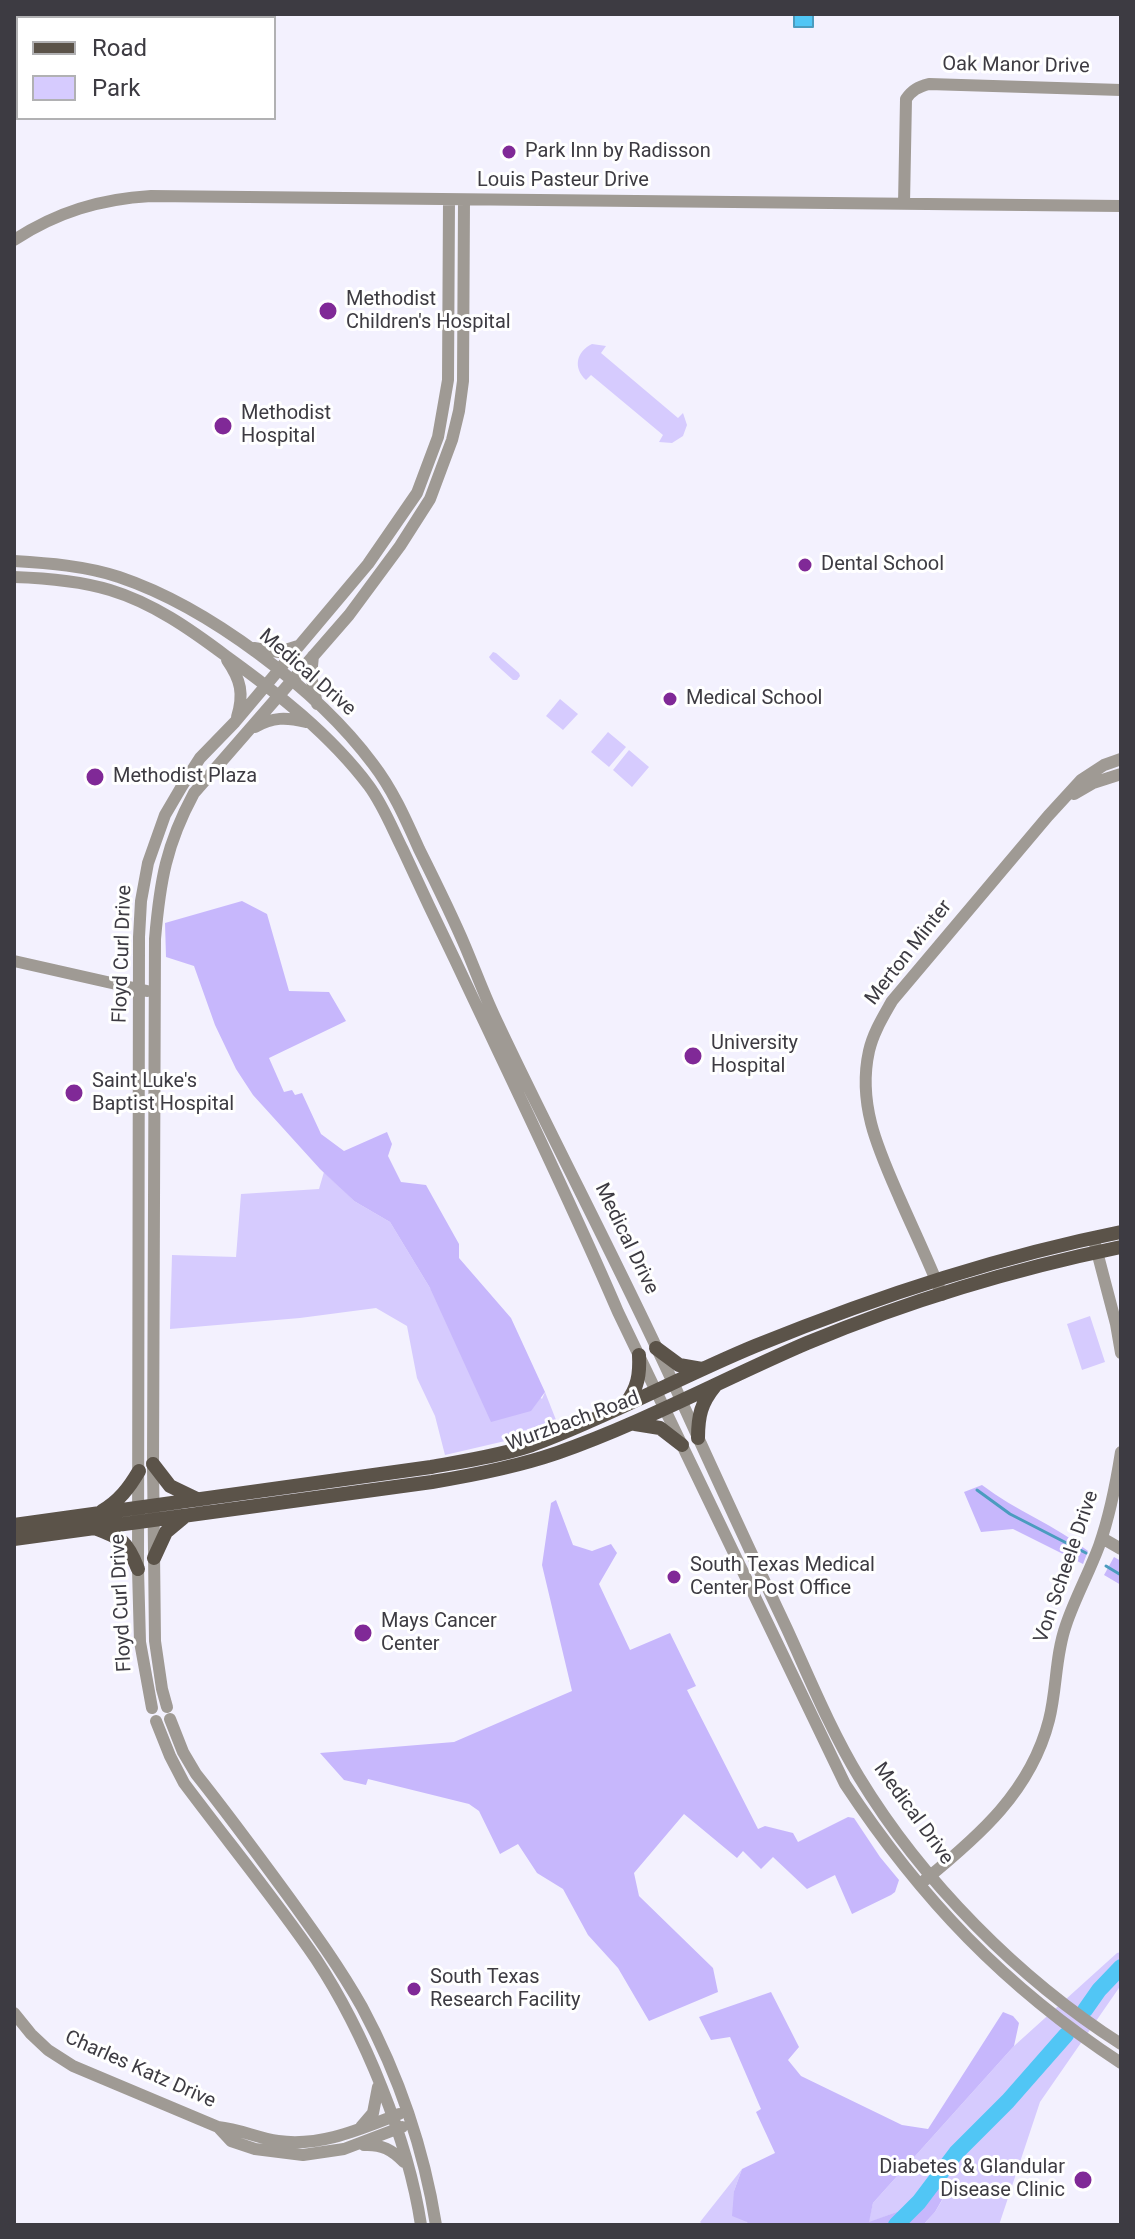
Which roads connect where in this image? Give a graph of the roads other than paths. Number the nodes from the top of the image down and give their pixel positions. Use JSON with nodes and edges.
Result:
{"nodes":[{"id":1,"x":1121,"y":90,"type":"edge"},
{"id":2,"x":449,"y":200,"type":"junction"},
{"id":3,"x":464,"y":200,"type":"junction"},
{"id":4,"x":904,"y":204,"type":"junction"},
{"id":5,"x":1121,"y":206,"type":"edge"},
{"id":6,"x":14,"y":240,"type":"edge"},
{"id":7,"x":14,"y":561,"type":"edge"},
{"id":8,"x":14,"y":577,"type":"edge"},
{"id":9,"x":301,"y":645,"type":"junction"},
{"id":10,"x":247,"y":646,"type":"junction"},
{"id":11,"x":223,"y":654,"type":"junction"},
{"id":12,"x":313,"y":655,"type":"junction"},
{"id":13,"x":279,"y":671,"type":"junction"},
{"id":14,"x":290,"y":680,"type":"junction"},
{"id":15,"x":266,"y":685,"type":"junction"},
{"id":16,"x":278,"y":695,"type":"junction"},
{"id":17,"x":317,"y":704,"type":"junction"},
{"id":18,"x":235,"y":722,"type":"junction"},
{"id":19,"x":309,"y":723,"type":"junction"},
{"id":20,"x":247,"y":731,"type":"junction"},
{"id":21,"x":1121,"y":759,"type":"edge"},
{"id":22,"x":1121,"y":774,"type":"edge"},
{"id":23,"x":1064,"y":799,"type":"junction"},
{"id":24,"x":145,"y":878,"type":"junction"},
{"id":25,"x":161,"y":882,"type":"junction"},
{"id":26,"x":439,"y":892,"type":"junction"},
{"id":27,"x":425,"y":898,"type":"junction"},
{"id":28,"x":14,"y":961,"type":"edge"},
{"id":29,"x":140,"y":989,"type":"junction"},
{"id":30,"x":155,"y":992,"type":"junction"},
{"id":31,"x":1121,"y":1232,"type":"edge"},
{"id":32,"x":1095,"y":1245,"type":"junction"},
{"id":33,"x":1121,"y":1247,"type":"edge"},
{"id":34,"x":939,"y":1288,"type":"junction"},
{"id":35,"x":656,"y":1348,"type":"junction"},
{"id":36,"x":1121,"y":1353,"type":"edge"},
{"id":37,"x":639,"y":1355,"type":"junction"},
{"id":38,"x":703,"y":1369,"type":"junction"},
{"id":39,"x":673,"y":1383,"type":"junction"},
{"id":40,"x":718,"y":1383,"type":"junction"},
{"id":41,"x":656,"y":1391,"type":"junction"},
{"id":42,"x":681,"y":1400,"type":"junction"},
{"id":43,"x":624,"y":1406,"type":"junction"},
{"id":44,"x":664,"y":1408,"type":"junction"},
{"id":45,"x":630,"y":1424,"type":"junction"},
{"id":46,"x":698,"y":1438,"type":"junction"},
{"id":47,"x":682,"y":1445,"type":"junction"},
{"id":48,"x":1121,"y":1452,"type":"edge"},
{"id":49,"x":153,"y":1464,"type":"junction"},
{"id":50,"x":139,"y":1471,"type":"junction"},
{"id":51,"x":198,"y":1499,"type":"junction"},
{"id":52,"x":146,"y":1513,"type":"junction"},
{"id":53,"x":188,"y":1515,"type":"junction"},
{"id":54,"x":95,"y":1520,"type":"junction"},
{"id":55,"x":14,"y":1525,"type":"edge"},
{"id":56,"x":1102,"y":1538,"type":"junction"},
{"id":57,"x":14,"y":1539,"type":"edge"},
{"id":58,"x":1121,"y":1549,"type":"edge"},
{"id":59,"x":154,"y":1558,"type":"junction"},
{"id":60,"x":138,"y":1569,"type":"junction"},
{"id":61,"x":183,"y":1752,"type":"junction"},
{"id":62,"x":170,"y":1756,"type":"junction"},
{"id":63,"x":931,"y":1875,"type":"junction"},
{"id":64,"x":919,"y":1884,"type":"junction"},
{"id":65,"x":287,"y":1895,"type":"junction"},
{"id":66,"x":275,"y":1904,"type":"junction"},
{"id":67,"x":14,"y":2013,"type":"edge"},
{"id":68,"x":1121,"y":2044,"type":"edge"},
{"id":69,"x":1121,"y":2063,"type":"edge"},
{"id":70,"x":379,"y":2084,"type":"junction"},
{"id":71,"x":407,"y":2111,"type":"junction"},
{"id":72,"x":395,"y":2123,"type":"junction"},
{"id":73,"x":412,"y":2124,"type":"junction"},
{"id":74,"x":218,"y":2127,"type":"junction"},
{"id":75,"x":358,"y":2129,"type":"junction"},
{"id":76,"x":353,"y":2145,"type":"junction"},
{"id":77,"x":406,"y":2163,"type":"junction"},
{"id":78,"x":421,"y":2225,"type":"edge"},
{"id":79,"x":436,"y":2225,"type":"edge"}],
"edges":[{"from":1,"to":4,"type":"street","name":"Oak Manor Drive"},
{"from":2,"to":3,"type":"street","name":"Louis Pasteur Drive"},
{"from":2,"to":6,"type":"street","name":"Louis Pasteur Drive"},
{"from":2,"to":9,"type":"street","name":"Floyd Curl Drive"},
{"from":3,"to":4,"type":"street","name":"Louis Pasteur Drive"},
{"from":3,"to":12,"type":"street","name":"Floyd Curl Drive"},
{"from":4,"to":5,"type":"street","name":"Louis Pasteur Drive"},
{"from":7,"to":10,"type":"street","name":"Medical Drive"},
{"from":8,"to":11,"type":"street","name":"Medical Drive"},
{"from":9,"to":10,"type":"street"},
{"from":9,"to":13,"type":"street","name":"Floyd Curl Drive"},
{"from":10,"to":13,"type":"street","name":"Medical Drive"},
{"from":11,"to":15,"type":"street","name":"Medical Drive"},
{"from":11,"to":18,"type":"street"},
{"from":12,"to":14,"type":"street","name":"Floyd Curl Drive"},
{"from":12,"to":17,"type":"street"},
{"from":13,"to":14,"type":"street","name":"Medical Drive"},
{"from":13,"to":15,"type":"street","name":"Floyd Curl Drive"},
{"from":14,"to":16,"type":"street","name":"Floyd Curl Drive"},
{"from":14,"to":17,"type":"street","name":"Medical Drive"},
{"from":15,"to":16,"type":"street","name":"Medical Drive"},
{"from":15,"to":18,"type":"street","name":"Floyd Curl Drive"},
{"from":16,"to":19,"type":"street","name":"Medical Drive"},
{"from":16,"to":20,"type":"street","name":"Floyd Curl Drive"},
{"from":17,"to":26,"type":"street","name":"Medical Drive"},
{"from":18,"to":24,"type":"street","name":"Floyd Curl Drive"},
{"from":19,"to":20,"type":"street"},
{"from":19,"to":27,"type":"street","name":"Medical Drive"},
{"from":20,"to":25,"type":"street","name":"Floyd Curl Drive"},
{"from":21,"to":23,"type":"street","name":"Merton Minter"},
{"from":22,"to":23,"type":"street","name":"Merton Minter"},
{"from":23,"to":34,"type":"street","name":"Merton Minter"},
{"from":24,"to":25,"type":"street"},
{"from":24,"to":29,"type":"street","name":"Floyd Curl Drive"},
{"from":25,"to":30,"type":"street","name":"Floyd Curl Drive"},
{"from":26,"to":27,"type":"street"},
{"from":26,"to":35,"type":"street","name":"Medical Drive"},
{"from":27,"to":37,"type":"street","name":"Medical Drive"},
{"from":28,"to":29,"type":"street"},
{"from":29,"to":30,"type":"street"},
{"from":29,"to":50,"type":"street","name":"Floyd Curl Drive"},
{"from":30,"to":49,"type":"street","name":"Floyd Curl Drive"},
{"from":31,"to":32,"type":"main road","name":"Wurzbach Road"},
{"from":32,"to":33,"type":"main road","name":"Wurzbach Road"},
{"from":32,"to":34,"type":"main road","name":"Wurzbach Road"},
{"from":32,"to":36,"type":"street"},
{"from":34,"to":38,"type":"main road","name":"Wurzbach Road"},
{"from":34,"to":40,"type":"main road","name":"Wurzbach Road"},
{"from":35,"to":38,"type":"main road"},
{"from":35,"to":39,"type":"street","name":"Medical Drive"},
{"from":37,"to":41,"type":"street","name":"Medical Drive"},
{"from":37,"to":43,"type":"main road"},
{"from":38,"to":39,"type":"main road","name":"Wurzbach Road"},
{"from":39,"to":41,"type":"main road","name":"Wurzbach Road"},
{"from":39,"to":42,"type":"street","name":"Medical Drive"},
{"from":40,"to":42,"type":"main road","name":"Wurzbach Road"},
{"from":40,"to":46,"type":"main road"},
{"from":41,"to":43,"type":"main road","name":"Wurzbach Road"},
{"from":41,"to":44,"type":"street","name":"Medical Drive"},
{"from":42,"to":44,"type":"main road","name":"Wurzbach Road"},
{"from":42,"to":46,"type":"street","name":"Medical Drive"},
{"from":43,"to":51,"type":"main road","name":"Wurzbach Road"},
{"from":44,"to":45,"type":"main road","name":"Wurzbach Road"},
{"from":44,"to":47,"type":"street","name":"Medical Drive"},
{"from":45,"to":47,"type":"main road"},
{"from":45,"to":53,"type":"main road","name":"Wurzbach Road"},
{"from":46,"to":63,"type":"street","name":"Medical Drive"},
{"from":47,"to":64,"type":"street","name":"Medical Drive"},
{"from":48,"to":56,"type":"street","name":"Von Scheele Drive"},
{"from":49,"to":51,"type":"main road"},
{"from":49,"to":52,"type":"street","name":"Floyd Curl Drive"},
{"from":50,"to":52,"type":"street","name":"Floyd Curl Drive"},
{"from":50,"to":54,"type":"main road"},
{"from":51,"to":52,"type":"main road","name":"Wurzbach Road"},
{"from":52,"to":53,"type":"main road","name":"Wurzbach Road"},
{"from":52,"to":54,"type":"main road","name":"Wurzbach Road"},
{"from":52,"to":59,"type":"street","name":"Floyd Curl Drive"},
{"from":52,"to":60,"type":"street","name":"Floyd Curl Drive"},
{"from":53,"to":59,"type":"main road"},
{"from":54,"to":55,"type":"main road","name":"Wurzbach Road"},
{"from":54,"to":57,"type":"main road","name":"Wurzbach Road"},
{"from":54,"to":60,"type":"main road"},
{"from":56,"to":58,"type":"street"},
{"from":56,"to":63,"type":"street","name":"Von Scheele Drive"},
{"from":59,"to":61,"type":"street","name":"Floyd Curl Drive"},
{"from":60,"to":62,"type":"street","name":"Floyd Curl Drive"},
{"from":61,"to":62,"type":"street"},
{"from":61,"to":65,"type":"street","name":"Floyd Curl Drive"},
{"from":62,"to":66,"type":"street","name":"Floyd Curl Drive"},
{"from":63,"to":64,"type":"street","name":"Von Scheele Drive"},
{"from":63,"to":68,"type":"street","name":"Medical Drive"},
{"from":64,"to":69,"type":"street","name":"Medical Drive"},
{"from":65,"to":66,"type":"street"},
{"from":65,"to":71,"type":"street","name":"Floyd Curl Drive"},
{"from":66,"to":70,"type":"street","name":"Floyd Curl Drive"},
{"from":67,"to":74,"type":"street","name":"Charles Katz Drive"},
{"from":70,"to":72,"type":"street","name":"Floyd Curl Drive"},
{"from":70,"to":75,"type":"street"},
{"from":71,"to":72,"type":"street","name":"Charles Katz Drive"},
{"from":71,"to":73,"type":"street","name":"Floyd Curl Drive"},
{"from":72,"to":73,"type":"street","name":"Charles Katz Drive"},
{"from":72,"to":75,"type":"street","name":"Charles Katz Drive"},
{"from":72,"to":76,"type":"street","name":"Charles Katz Drive"},
{"from":72,"to":77,"type":"street","name":"Floyd Curl Drive"},
{"from":73,"to":79,"type":"street","name":"Floyd Curl Drive"},
{"from":74,"to":75,"type":"street","name":"Charles Katz Drive"},
{"from":74,"to":76,"type":"street","name":"Charles Katz Drive"},
{"from":76,"to":77,"type":"street"},
{"from":77,"to":78,"type":"street","name":"Floyd Curl Drive"}]}
